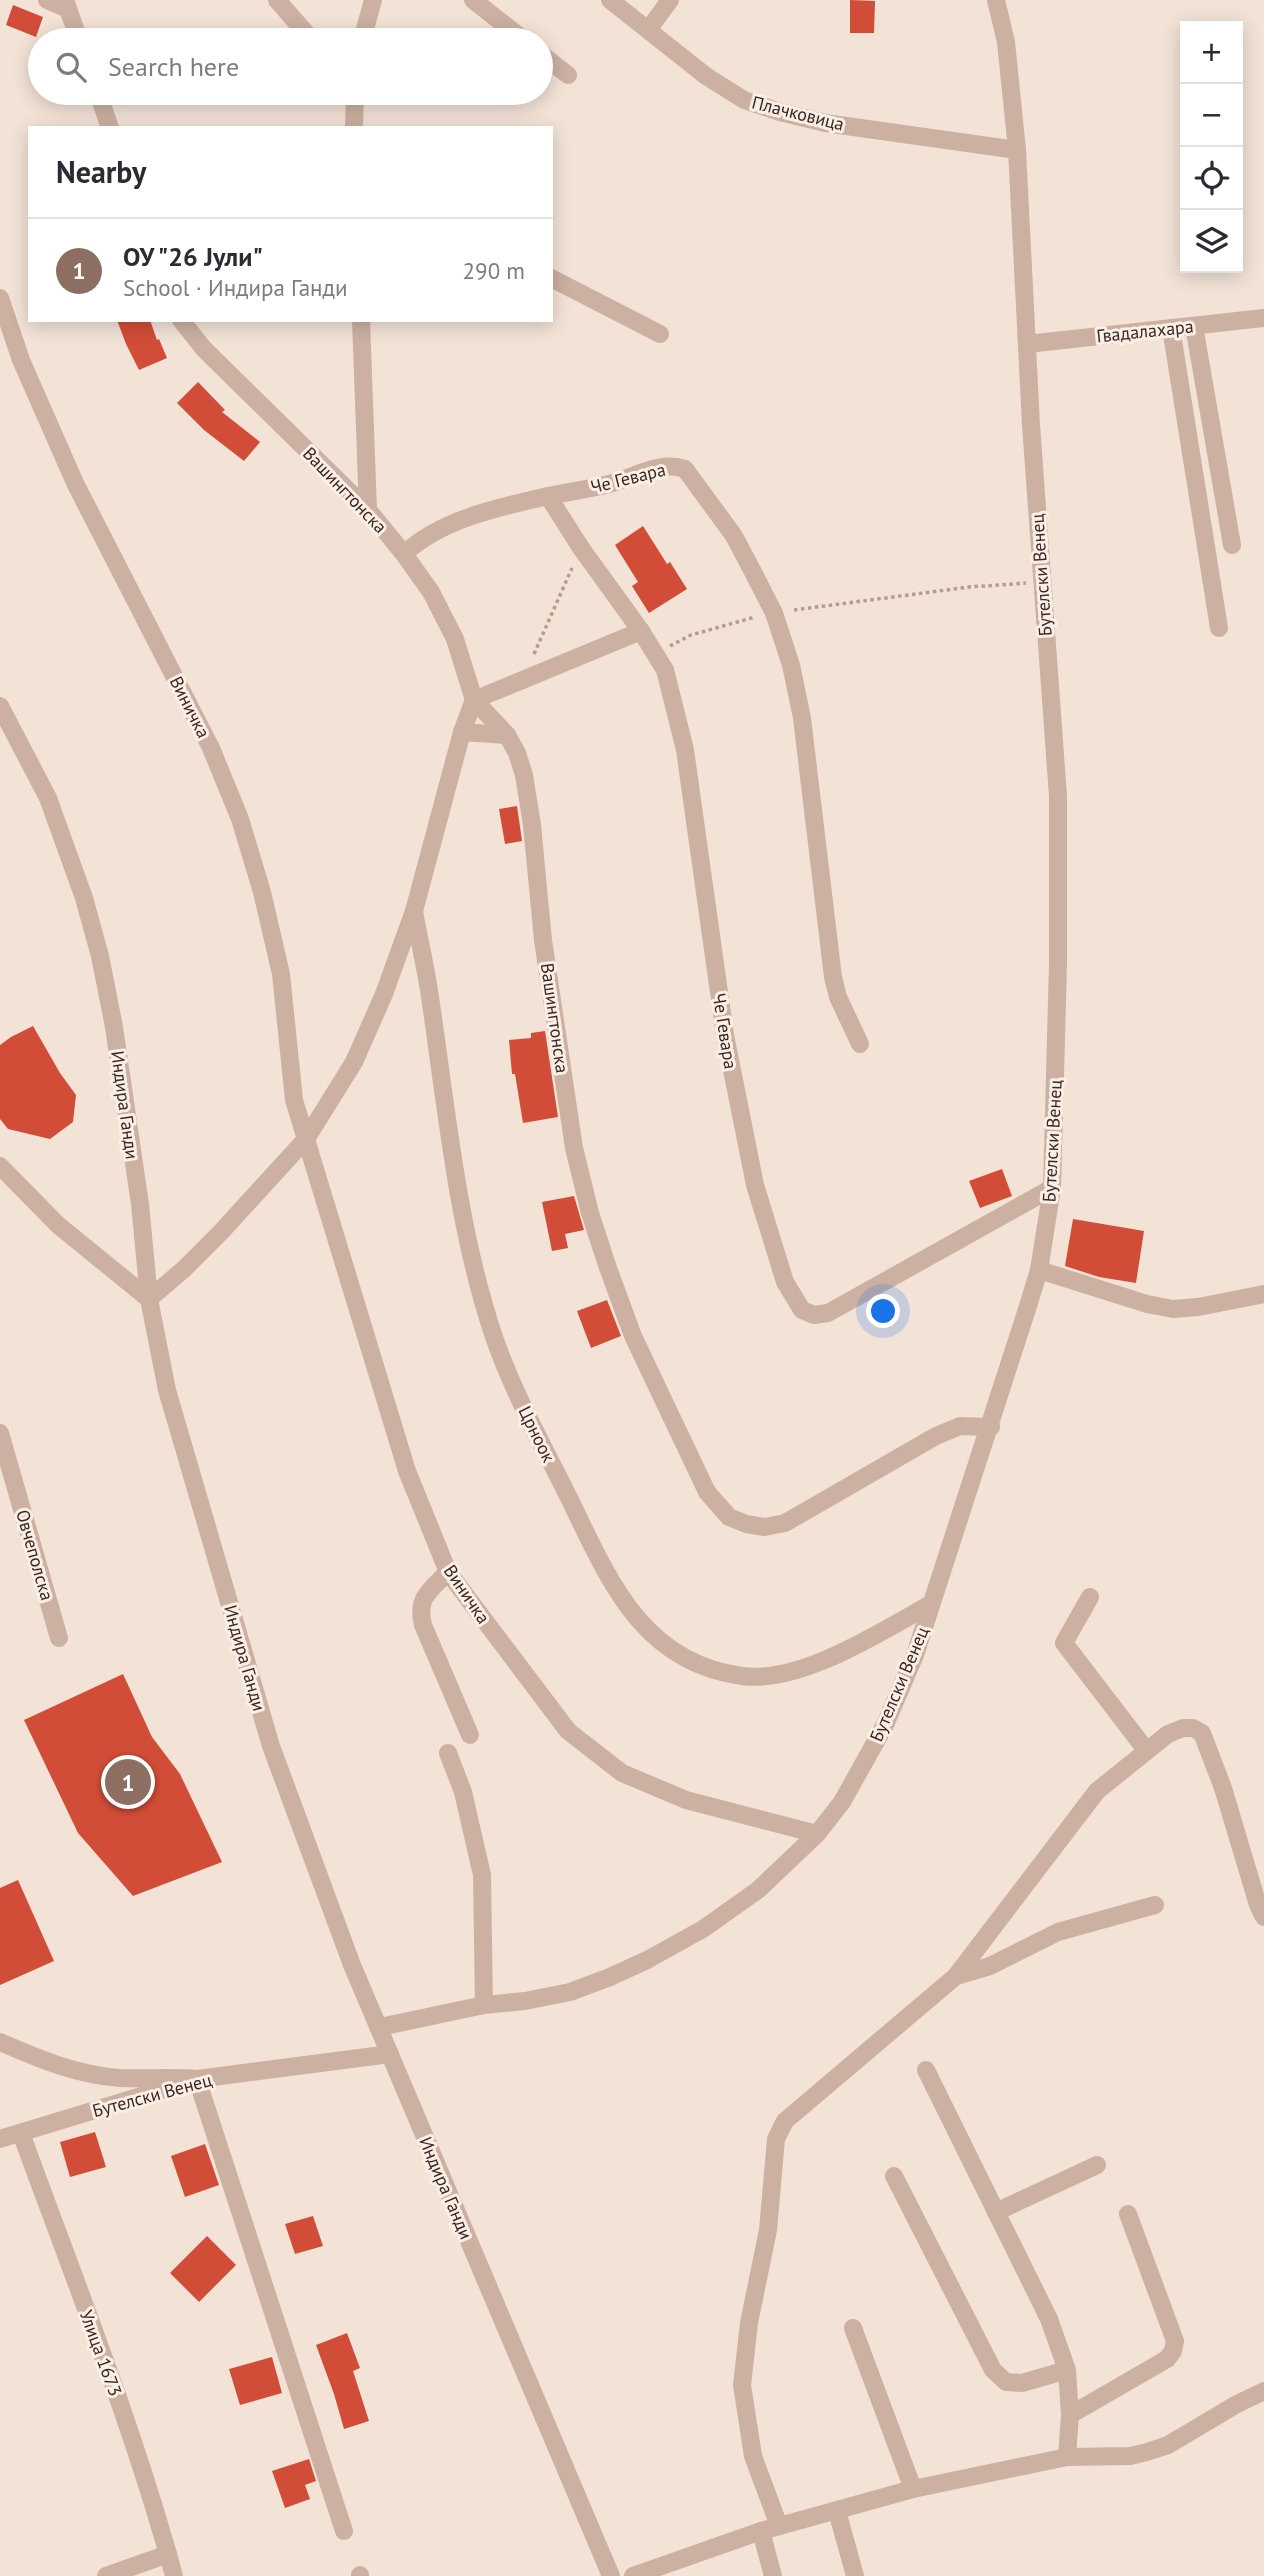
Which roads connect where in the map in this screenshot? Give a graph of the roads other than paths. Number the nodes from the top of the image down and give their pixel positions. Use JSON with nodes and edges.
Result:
{"nodes":[{"id":1,"x":47,"y":0,"type":"edge"},
{"id":2,"x":277,"y":0,"type":"edge"},
{"id":3,"x":373,"y":0,"type":"edge"},
{"id":4,"x":473,"y":0,"type":"edge"},
{"id":5,"x":610,"y":0,"type":"edge"},
{"id":6,"x":670,"y":0,"type":"edge"},
{"id":7,"x":996,"y":0,"type":"edge"},
{"id":8,"x":66,"y":4,"type":"edge"},
{"id":9,"x":75,"y":28,"type":"edge"},
{"id":10,"x":302,"y":28,"type":"edge"},
{"id":11,"x":365,"y":28,"type":"edge"},
{"id":12,"x":509,"y":28,"type":"edge"},
{"id":13,"x":648,"y":30,"type":"junction"},
{"id":14,"x":553,"y":63,"type":"edge"},
{"id":15,"x":568,"y":75,"type":"dead end"},
{"id":16,"x":102,"y":105,"type":"edge"},
{"id":17,"x":355,"y":105,"type":"edge"},
{"id":18,"x":109,"y":126,"type":"edge"},
{"id":19,"x":354,"y":126,"type":"edge"},
{"id":20,"x":1017,"y":150,"type":"junction"},
{"id":21,"x":553,"y":279,"type":"edge"},
{"id":22,"x":0,"y":298,"type":"edge"},
{"id":23,"x":1264,"y":318,"type":"edge"},
{"id":24,"x":183,"y":322,"type":"edge"},
{"id":25,"x":361,"y":322,"type":"edge"},
{"id":26,"x":1194,"y":326,"type":"junction"},
{"id":27,"x":1171,"y":328,"type":"junction"},
{"id":28,"x":660,"y":334,"type":"dead end"},
{"id":29,"x":1027,"y":344,"type":"junction"},
{"id":30,"x":548,"y":496,"type":"junction"},
{"id":31,"x":368,"y":510,"type":"junction"},
{"id":32,"x":1232,"y":545,"type":"dead end"},
{"id":33,"x":404,"y":554,"type":"junction"},
{"id":34,"x":1219,"y":628,"type":"dead end"},
{"id":35,"x":641,"y":631,"type":"junction"},
{"id":36,"x":474,"y":700,"type":"junction"},
{"id":37,"x":0,"y":706,"type":"edge"},
{"id":38,"x":462,"y":732,"type":"junction"},
{"id":39,"x":507,"y":735,"type":"junction"},
{"id":40,"x":414,"y":911,"type":"junction"},
{"id":41,"x":860,"y":1044,"type":"dead end"},
{"id":42,"x":306,"y":1139,"type":"junction"},
{"id":43,"x":0,"y":1166,"type":"edge"},
{"id":44,"x":1052,"y":1188,"type":"junction"},
{"id":45,"x":1038,"y":1270,"type":"junction"},
{"id":46,"x":1264,"y":1294,"type":"edge"},
{"id":47,"x":149,"y":1299,"type":"junction"},
{"id":48,"x":991,"y":1427,"type":"junction"},
{"id":49,"x":0,"y":1433,"type":"edge"},
{"id":50,"x":448,"y":1572,"type":"junction"},
{"id":51,"x":1090,"y":1597,"type":"dead end"},
{"id":52,"x":931,"y":1604,"type":"junction"},
{"id":53,"x":59,"y":1638,"type":"dead end"},
{"id":54,"x":470,"y":1735,"type":"dead end"},
{"id":55,"x":1146,"y":1750,"type":"junction"},
{"id":56,"x":448,"y":1753,"type":"dead end"},
{"id":57,"x":817,"y":1834,"type":"junction"},
{"id":58,"x":1154,"y":1905,"type":"dead end"},
{"id":59,"x":1264,"y":1917,"type":"edge"},
{"id":60,"x":956,"y":1976,"type":"junction"},
{"id":61,"x":484,"y":2005,"type":"junction"},
{"id":62,"x":380,"y":2027,"type":"junction"},
{"id":63,"x":0,"y":2042,"type":"edge"},
{"id":64,"x":390,"y":2054,"type":"junction"},
{"id":65,"x":926,"y":2070,"type":"dead end"},
{"id":66,"x":197,"y":2079,"type":"junction"},
{"id":67,"x":20,"y":2133,"type":"junction"},
{"id":68,"x":0,"y":2139,"type":"edge"},
{"id":69,"x":1097,"y":2165,"type":"dead end"},
{"id":70,"x":894,"y":2176,"type":"dead end"},
{"id":71,"x":996,"y":2213,"type":"junction"},
{"id":72,"x":1128,"y":2214,"type":"dead end"},
{"id":73,"x":853,"y":2328,"type":"dead end"},
{"id":74,"x":1067,"y":2370,"type":"junction"},
{"id":75,"x":1264,"y":2391,"type":"edge"},
{"id":76,"x":1070,"y":2415,"type":"junction"},
{"id":77,"x":1067,"y":2457,"type":"junction"},
{"id":78,"x":913,"y":2489,"type":"junction"},
{"id":79,"x":837,"y":2511,"type":"junction"},
{"id":80,"x":779,"y":2526,"type":"junction"},
{"id":81,"x":344,"y":2531,"type":"dead end"},
{"id":82,"x":761,"y":2531,"type":"junction"},
{"id":83,"x":168,"y":2554,"type":"junction"},
{"id":84,"x":106,"y":2576,"type":"edge"},
{"id":85,"x":174,"y":2576,"type":"edge"},
{"id":86,"x":611,"y":2576,"type":"edge"},
{"id":87,"x":633,"y":2576,"type":"edge"},
{"id":88,"x":773,"y":2576,"type":"edge"},
{"id":89,"x":855,"y":2576,"type":"edge"}],
"edges":[{"from":1,"to":8,"type":"street"},
{"from":2,"to":10,"type":"street"},
{"from":3,"to":11,"type":"street"},
{"from":4,"to":12,"type":"street"},
{"from":5,"to":13,"type":"street","name":"Плачковица"},
{"from":6,"to":13,"type":"street"},
{"from":7,"to":20,"type":"street","name":"Бутелски Венец"},
{"from":8,"to":9,"type":"street"},
{"from":13,"to":20,"type":"street","name":"Плачковица"},
{"from":14,"to":15,"type":"street"},
{"from":16,"to":18,"type":"street"},
{"from":17,"to":19,"type":"street"},
{"from":20,"to":29,"type":"street","name":"Бутелски Венец"},
{"from":21,"to":28,"type":"street"},
{"from":22,"to":42,"type":"street","name":"Виничка"},
{"from":23,"to":26,"type":"street","name":"Гвадалахара"},
{"from":24,"to":31,"type":"street","name":"Вашингтонска"},
{"from":25,"to":31,"type":"street"},
{"from":26,"to":27,"type":"street","name":"Гвадалахара"},
{"from":26,"to":32,"type":"street"},
{"from":27,"to":29,"type":"street","name":"Гвадалахара"},
{"from":27,"to":34,"type":"street"},
{"from":29,"to":44,"type":"street","name":"Бутелски Венец"},
{"from":30,"to":33,"type":"street","name":"Че Гевара"},
{"from":30,"to":35,"type":"street","name":"Че Гевара"},
{"from":30,"to":41,"type":"street","name":"Че Гевара"},
{"from":31,"to":33,"type":"street","name":"Вашингтонска"},
{"from":33,"to":36,"type":"street","name":"Вашингтонска"},
{"from":35,"to":36,"type":"street"},
{"from":35,"to":44,"type":"street","name":"Че Гевара"},
{"from":36,"to":38,"type":"street"},
{"from":36,"to":39,"type":"street","name":"Вашингтонска"},
{"from":37,"to":47,"type":"street","name":"Индира Ганди"},
{"from":38,"to":39,"type":"street"},
{"from":38,"to":40,"type":"street"},
{"from":39,"to":48,"type":"street","name":"Вашингтонска"},
{"from":40,"to":42,"type":"street"},
{"from":40,"to":52,"type":"street","name":"Црноок"},
{"from":42,"to":47,"type":"street"},
{"from":42,"to":50,"type":"street","name":"Виничка"},
{"from":43,"to":47,"type":"street"},
{"from":44,"to":45,"type":"street","name":"Бутелски Венец"},
{"from":45,"to":46,"type":"street"},
{"from":45,"to":48,"type":"street","name":"Бутелски Венец"},
{"from":47,"to":62,"type":"street","name":"Индира Ганди"},
{"from":48,"to":52,"type":"street","name":"Бутелски Венец"},
{"from":49,"to":53,"type":"street","name":"Овчеполска"},
{"from":50,"to":54,"type":"street"},
{"from":50,"to":57,"type":"street","name":"Виничка"},
{"from":51,"to":55,"type":"street"},
{"from":52,"to":57,"type":"street","name":"Бутелски Венец"},
{"from":55,"to":59,"type":"street"},
{"from":55,"to":60,"type":"street"},
{"from":56,"to":61,"type":"street"},
{"from":57,"to":61,"type":"street","name":"Бутелски Венец"},
{"from":58,"to":60,"type":"street"},
{"from":60,"to":80,"type":"street"},
{"from":61,"to":62,"type":"street","name":"Бутелски Венец"},
{"from":62,"to":64,"type":"street","name":"Индира Ганди"},
{"from":63,"to":66,"type":"street"},
{"from":64,"to":66,"type":"street","name":"Бутелски Венец"},
{"from":64,"to":86,"type":"street","name":"Индира Ганди"},
{"from":65,"to":71,"type":"street"},
{"from":66,"to":67,"type":"street","name":"Бутелски Венец"},
{"from":66,"to":81,"type":"street"},
{"from":67,"to":68,"type":"street","name":"Бутелски Венец"},
{"from":67,"to":83,"type":"street","name":"Улица 1673"},
{"from":69,"to":71,"type":"street"},
{"from":70,"to":74,"type":"street"},
{"from":71,"to":74,"type":"street"},
{"from":72,"to":76,"type":"street"},
{"from":73,"to":78,"type":"street"},
{"from":74,"to":76,"type":"street"},
{"from":75,"to":77,"type":"street"},
{"from":76,"to":77,"type":"street"},
{"from":77,"to":78,"type":"street"},
{"from":78,"to":79,"type":"street"},
{"from":79,"to":80,"type":"street"},
{"from":79,"to":89,"type":"street"},
{"from":80,"to":82,"type":"street"},
{"from":82,"to":87,"type":"street"},
{"from":82,"to":88,"type":"street"},
{"from":83,"to":84,"type":"street"},
{"from":83,"to":85,"type":"street","name":"Улица 1673"}]}
